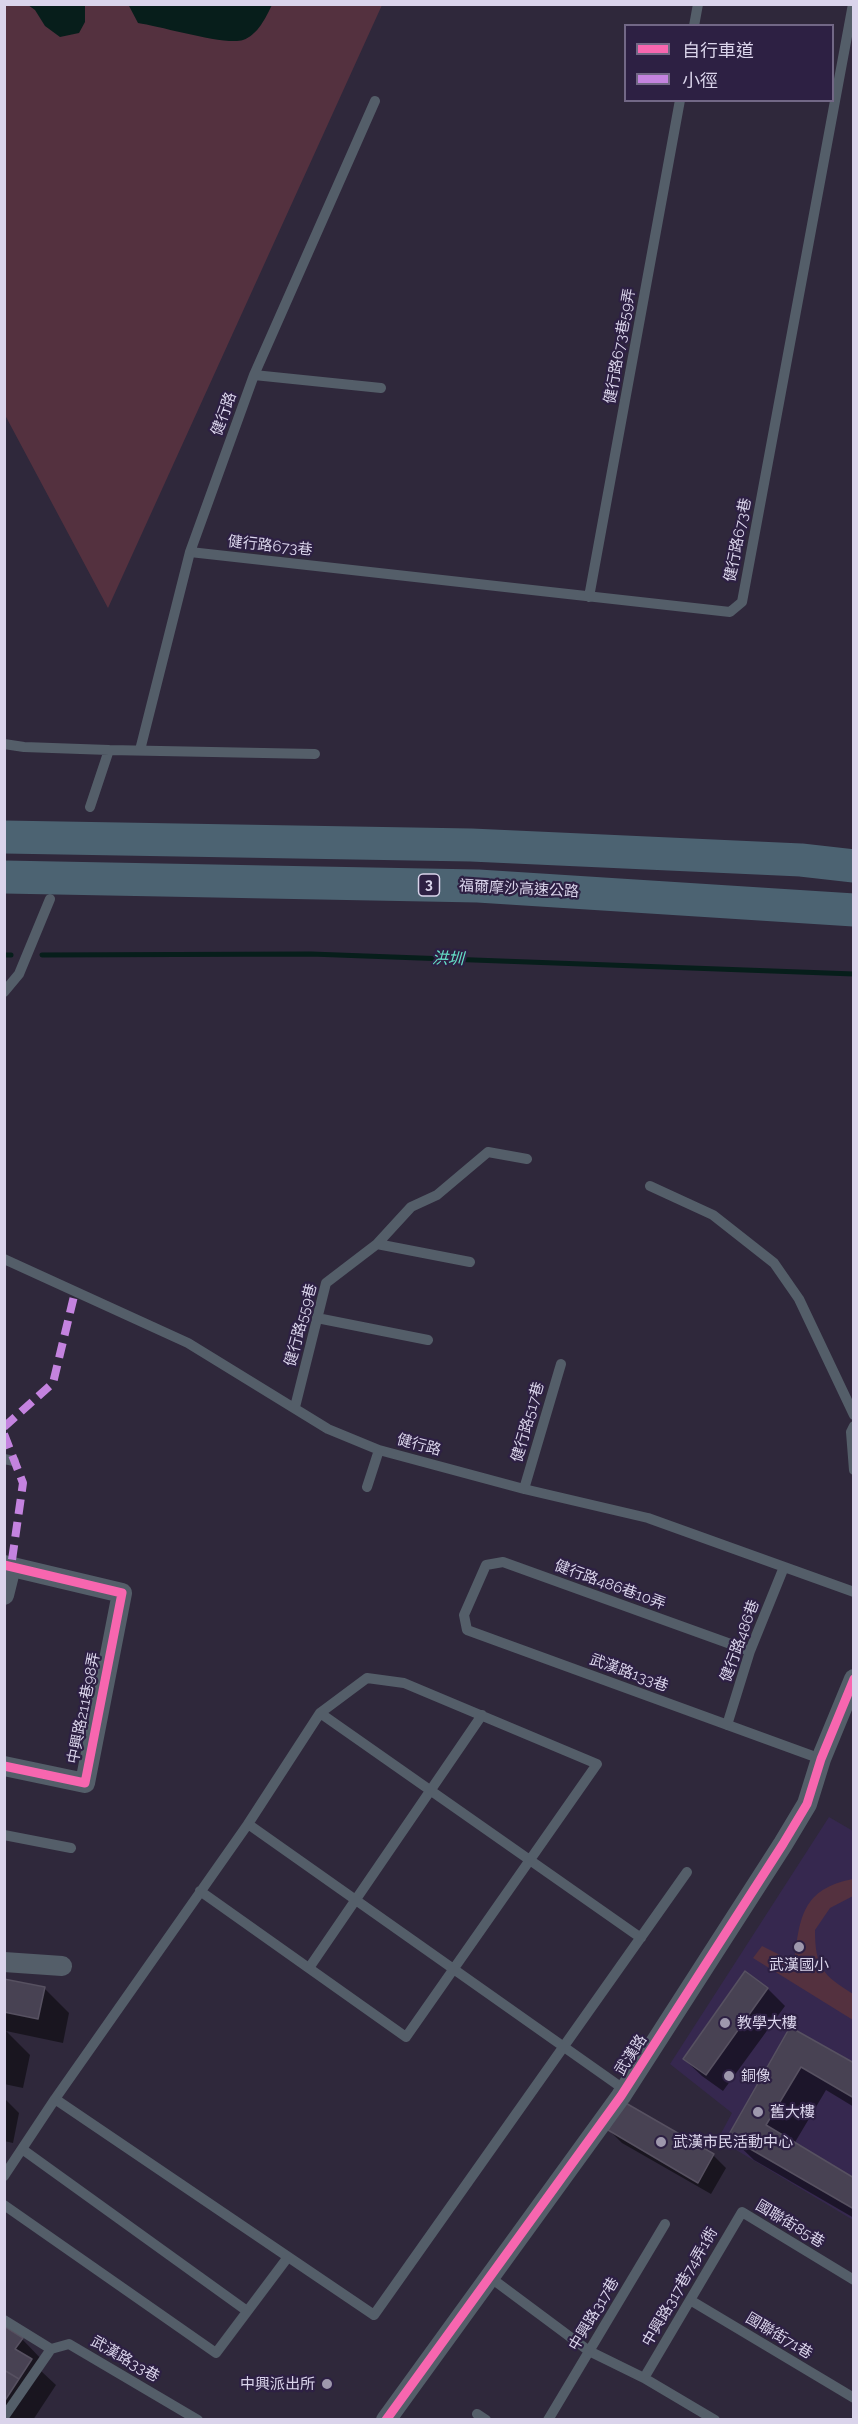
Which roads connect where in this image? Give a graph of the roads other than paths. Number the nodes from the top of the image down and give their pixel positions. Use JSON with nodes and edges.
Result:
{"nodes":[{"id":1,"x":698,"y":4,"type":"edge"},
{"id":2,"x":853,"y":4,"type":"edge"},
{"id":3,"x":694,"y":24,"type":"edge"},
{"id":4,"x":375,"y":101,"type":"dead end"},
{"id":5,"x":680,"y":102,"type":"edge"},
{"id":6,"x":254,"y":375,"type":"junction"},
{"id":7,"x":381,"y":388,"type":"dead end"},
{"id":8,"x":190,"y":552,"type":"junction"},
{"id":9,"x":589,"y":597,"type":"junction"},
{"id":10,"x":7,"y":746,"type":"edge"},
{"id":11,"x":109,"y":750,"type":"junction"},
{"id":12,"x":140,"y":750,"type":"junction"},
{"id":13,"x":315,"y":754,"type":"dead end"},
{"id":14,"x":90,"y":807,"type":"dead end"},
{"id":15,"x":4,"y":837,"type":"edge"},
{"id":16,"x":854,"y":866,"type":"edge"},
{"id":17,"x":4,"y":877,"type":"edge"},
{"id":18,"x":50,"y":899,"type":"dead end"},
{"id":19,"x":854,"y":910,"type":"edge"},
{"id":20,"x":4,"y":992,"type":"edge"},
{"id":21,"x":527,"y":1159,"type":"dead end"},
{"id":22,"x":650,"y":1186,"type":"dead end"},
{"id":23,"x":377,"y":1244,"type":"junction"},
{"id":24,"x":4,"y":1259,"type":"edge"},
{"id":25,"x":470,"y":1262,"type":"dead end"},
{"id":26,"x":317,"y":1318,"type":"junction"},
{"id":27,"x":428,"y":1340,"type":"dead end"},
{"id":28,"x":561,"y":1364,"type":"dead end"},
{"id":29,"x":295,"y":1407,"type":"junction"},
{"id":30,"x":854,"y":1415,"type":"edge"},
{"id":31,"x":854,"y":1426,"type":"edge"},
{"id":32,"x":379,"y":1450,"type":"junction"},
{"id":33,"x":854,"y":1470,"type":"edge"},
{"id":34,"x":367,"y":1487,"type":"dead end"},
{"id":35,"x":524,"y":1489,"type":"junction"},
{"id":36,"x":8,"y":1566,"type":"edge"},
{"id":37,"x":784,"y":1567,"type":"junction"},
{"id":38,"x":475,"y":1590,"type":"joint"},
{"id":39,"x":854,"y":1592,"type":"edge"},
{"id":40,"x":4,"y":1595,"type":"edge"},
{"id":41,"x":750,"y":1651,"type":"junction"},
{"id":42,"x":854,"y":1679,"type":"edge"},
{"id":43,"x":320,"y":1713,"type":"junction"},
{"id":44,"x":482,"y":1715,"type":"junction"},
{"id":45,"x":727,"y":1725,"type":"junction"},
{"id":46,"x":820,"y":1759,"type":"junction"},
{"id":47,"x":4,"y":1766,"type":"edge"},
{"id":48,"x":431,"y":1790,"type":"junction"},
{"id":49,"x":248,"y":1824,"type":"junction"},
{"id":50,"x":4,"y":1835,"type":"edge"},
{"id":51,"x":71,"y":1848,"type":"dead end"},
{"id":52,"x":529,"y":1859,"type":"junction"},
{"id":53,"x":687,"y":1872,"type":"dead end"},
{"id":54,"x":200,"y":1892,"type":"junction"},
{"id":55,"x":356,"y":1900,"type":"junction"},
{"id":56,"x":641,"y":1938,"type":"junction"},
{"id":57,"x":4,"y":1962,"type":"edge"},
{"id":58,"x":62,"y":1966,"type":"dead end"},
{"id":59,"x":309,"y":1968,"type":"junction"},
{"id":60,"x":453,"y":1969,"type":"junction"},
{"id":61,"x":562,"y":2046,"type":"junction"},
{"id":62,"x":625,"y":2090,"type":"junction"},
{"id":63,"x":55,"y":2099,"type":"junction"},
{"id":64,"x":22,"y":2149,"type":"junction"},
{"id":65,"x":4,"y":2176,"type":"edge"},
{"id":66,"x":4,"y":2205,"type":"edge"},
{"id":67,"x":742,"y":2212,"type":"joint"},
{"id":68,"x":665,"y":2224,"type":"dead end"},
{"id":69,"x":288,"y":2257,"type":"junction"},
{"id":70,"x":491,"y":2278,"type":"junction"},
{"id":71,"x":854,"y":2280,"type":"edge"},
{"id":72,"x":690,"y":2300,"type":"junction"},
{"id":73,"x":247,"y":2311,"type":"junction"},
{"id":74,"x":4,"y":2320,"type":"edge"},
{"id":75,"x":51,"y":2349,"type":"junction"},
{"id":76,"x":589,"y":2351,"type":"junction"},
{"id":77,"x":644,"y":2378,"type":"junction"},
{"id":78,"x":854,"y":2398,"type":"edge"},
{"id":79,"x":4,"y":2417,"type":"edge"},
{"id":80,"x":198,"y":2420,"type":"edge"},
{"id":81,"x":386,"y":2420,"type":"edge"},
{"id":82,"x":548,"y":2420,"type":"edge"},
{"id":83,"x":715,"y":2420,"type":"edge"}],
"edges":[{"from":1,"to":3,"type":"lane"},
{"from":2,"to":9,"type":"lane","name":"健行路673巷"},
{"from":4,"to":6,"type":"lane","name":"健行路"},
{"from":5,"to":9,"type":"lane","name":"健行路673巷59弄"},
{"from":6,"to":7,"type":"lane"},
{"from":6,"to":8,"type":"lane","name":"健行路"},
{"from":8,"to":9,"type":"lane","name":"健行路673巷"},
{"from":8,"to":12,"type":"lane","name":"健行路"},
{"from":10,"to":11,"type":"lane"},
{"from":11,"to":12,"type":"lane"},
{"from":11,"to":14,"type":"lane"},
{"from":12,"to":13,"type":"lane"},
{"from":15,"to":16,"type":"highway"},
{"from":17,"to":19,"type":"highway","name":"福爾摩沙高速公路","number":"3"},
{"from":18,"to":20,"type":"lane"},
{"from":21,"to":23,"type":"lane","name":"健行路559巷"},
{"from":22,"to":30,"type":"lane"},
{"from":23,"to":25,"type":"lane"},
{"from":23,"to":26,"type":"lane","name":"健行路559巷"},
{"from":24,"to":29,"type":"lane","name":"健行路"},
{"from":26,"to":27,"type":"lane"},
{"from":26,"to":29,"type":"lane","name":"健行路559巷"},
{"from":28,"to":35,"type":"lane","name":"健行路517巷"},
{"from":29,"to":32,"type":"lane","name":"健行路"},
{"from":31,"to":33,"type":"lane"},
{"from":32,"to":34,"type":"lane"},
{"from":32,"to":35,"type":"lane","name":"健行路"},
{"from":35,"to":37,"type":"lane","name":"健行路"},
{"from":36,"to":40,"type":"street"},
{"from":36,"to":47,"type":"street","name":"中興路211巷98弄"},
{"from":37,"to":39,"type":"lane","name":"健行路"},
{"from":37,"to":41,"type":"lane","name":"健行路486巷"},
{"from":38,"to":41,"type":"lane","name":"健行路486巷10弄"},
{"from":38,"to":45,"type":"lane","name":"武漢路133巷"},
{"from":41,"to":45,"type":"lane","name":"健行路486巷"},
{"from":42,"to":46,"type":"street","name":"武漢路"},
{"from":43,"to":44,"type":"lane"},
{"from":43,"to":48,"type":"lane"},
{"from":43,"to":49,"type":"lane"},
{"from":44,"to":48,"type":"lane"},
{"from":44,"to":52,"type":"lane"},
{"from":45,"to":46,"type":"lane","name":"武漢路133巷"},
{"from":46,"to":62,"type":"street","name":"武漢路"},
{"from":48,"to":52,"type":"lane"},
{"from":48,"to":55,"type":"lane"},
{"from":49,"to":54,"type":"lane"},
{"from":49,"to":55,"type":"lane"},
{"from":50,"to":51,"type":"lane"},
{"from":52,"to":56,"type":"lane"},
{"from":52,"to":60,"type":"lane"},
{"from":53,"to":56,"type":"lane"},
{"from":54,"to":59,"type":"lane"},
{"from":54,"to":63,"type":"lane"},
{"from":55,"to":59,"type":"lane"},
{"from":55,"to":60,"type":"lane"},
{"from":56,"to":61,"type":"lane"},
{"from":57,"to":58,"type":"street"},
{"from":59,"to":60,"type":"lane"},
{"from":60,"to":61,"type":"lane"},
{"from":61,"to":62,"type":"lane"},
{"from":61,"to":69,"type":"lane"},
{"from":62,"to":70,"type":"street","name":"武漢路"},
{"from":63,"to":64,"type":"lane"},
{"from":63,"to":69,"type":"lane"},
{"from":64,"to":65,"type":"lane"},
{"from":64,"to":73,"type":"lane"},
{"from":66,"to":73,"type":"lane"},
{"from":67,"to":71,"type":"lane","name":"國聯街85巷"},
{"from":67,"to":72,"type":"lane","name":"中興路317巷74弄1衖"},
{"from":68,"to":76,"type":"lane","name":"中興路317巷"},
{"from":69,"to":73,"type":"lane"},
{"from":70,"to":76,"type":"lane"},
{"from":70,"to":81,"type":"street","name":"武漢路"},
{"from":72,"to":77,"type":"lane","name":"中興路317巷74弄1衖"},
{"from":72,"to":78,"type":"lane","name":"國聯街71巷"},
{"from":74,"to":75,"type":"lane"},
{"from":75,"to":79,"type":"lane"},
{"from":75,"to":80,"type":"lane","name":"武漢路33巷"},
{"from":76,"to":77,"type":"lane"},
{"from":76,"to":82,"type":"lane","name":"中興路317巷"},
{"from":77,"to":83,"type":"lane"}]}
